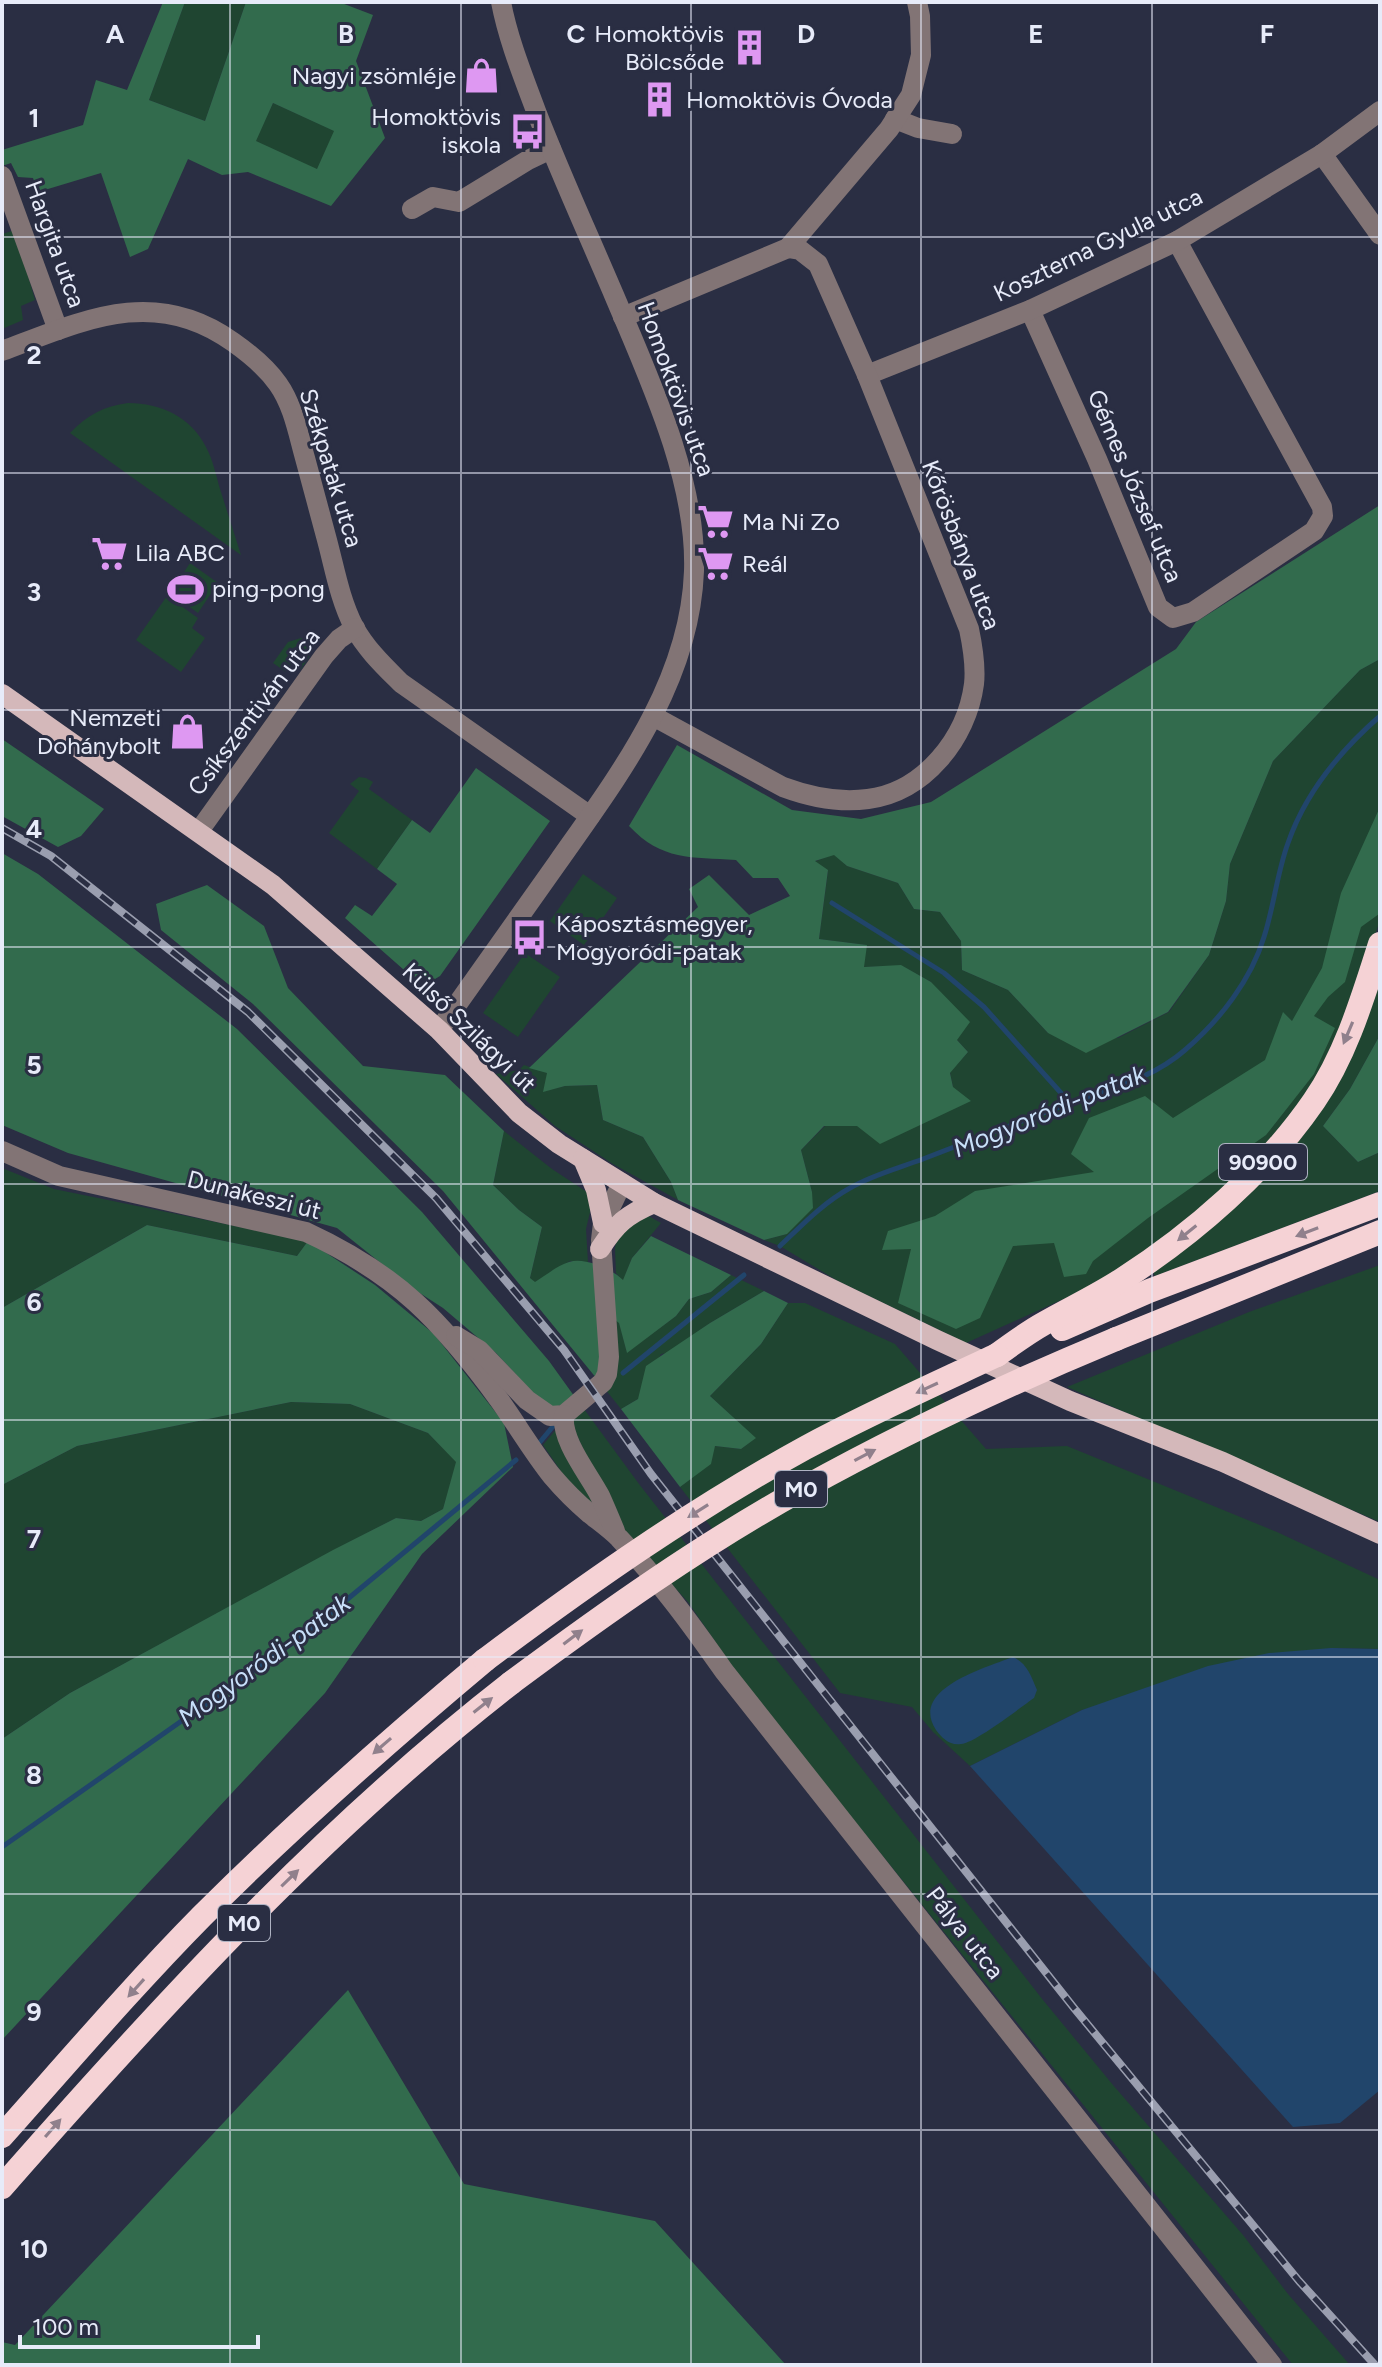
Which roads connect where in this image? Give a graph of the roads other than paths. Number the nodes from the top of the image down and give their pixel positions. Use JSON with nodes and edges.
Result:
{"nodes":[{"id":1,"x":501,"y":2,"type":"edge"},
{"id":2,"x":917,"y":2,"type":"edge"},
{"id":3,"x":1380,"y":111,"type":"edge"},
{"id":4,"x":895,"y":119,"type":"junction"},
{"id":5,"x":952,"y":134,"type":"dead end"},
{"id":6,"x":551,"y":149,"type":"junction"},
{"id":7,"x":1322,"y":154,"type":"junction"},
{"id":8,"x":2,"y":176,"type":"edge"},
{"id":9,"x":412,"y":209,"type":"dead end"},
{"id":10,"x":1380,"y":235,"type":"edge"},
{"id":11,"x":1177,"y":241,"type":"junction"},
{"id":12,"x":788,"y":248,"type":"junction"},
{"id":13,"x":1030,"y":310,"type":"junction"},
{"id":14,"x":623,"y":317,"type":"junction"},
{"id":15,"x":58,"y":330,"type":"junction"},
{"id":16,"x":2,"y":351,"type":"edge"},
{"id":17,"x":867,"y":375,"type":"junction"},
{"id":18,"x":355,"y":628,"type":"junction"},
{"id":19,"x":2,"y":694,"type":"edge"},
{"id":20,"x":653,"y":716,"type":"junction"},
{"id":21,"x":590,"y":816,"type":"junction"},
{"id":22,"x":199,"y":831,"type":"junction"},
{"id":23,"x":1380,"y":944,"type":"edge"},
{"id":24,"x":439,"y":1030,"type":"junction"},
{"id":25,"x":2,"y":1151,"type":"edge"},
{"id":26,"x":583,"y":1159,"type":"junction"},
{"id":27,"x":622,"y":1183,"type":"junction"},
{"id":28,"x":654,"y":1203,"type":"junction"},
{"id":29,"x":1380,"y":1204,"type":"edge"},
{"id":30,"x":603,"y":1223,"type":"junction"},
{"id":31,"x":1380,"y":1232,"type":"edge"},
{"id":32,"x":1380,"y":1245,"type":"edge"},
{"id":33,"x":600,"y":1249,"type":"junction"},
{"id":34,"x":1272,"y":1277,"type":"junction"},
{"id":35,"x":1086,"y":1310,"type":"junction"},
{"id":36,"x":446,"y":1331,"type":"junction"},
{"id":37,"x":564,"y":1415,"type":"junction"},
{"id":38,"x":1380,"y":1534,"type":"edge"},
{"id":39,"x":616,"y":1535,"type":"junction"},
{"id":40,"x":2,"y":2136,"type":"edge"},
{"id":41,"x":2,"y":2187,"type":"edge"},
{"id":42,"x":1272,"y":2365,"type":"edge"}],
"edges":[{"from":1,"to":6,"type":"street","name":"Homoktövis utca"},
{"from":2,"to":4,"type":"street"},
{"from":3,"to":7,"type":"street","name":"Koszterna Gyula utca"},
{"from":4,"to":5,"type":"street"},
{"from":4,"to":12,"type":"street"},
{"from":6,"to":9,"type":"street"},
{"from":6,"to":14,"type":"street","name":"Homoktövis utca"},
{"from":7,"to":10,"type":"street"},
{"from":7,"to":11,"type":"street","name":"Koszterna Gyula utca"},
{"from":8,"to":15,"type":"street","name":"Hargita utca"},
{"from":11,"to":13,"type":"street","name":"Koszterna Gyula utca"},
{"from":11,"to":13,"type":"street","name":"Gémes József utca"},
{"from":12,"to":14,"type":"street"},
{"from":12,"to":17,"type":"street","name":"Kőrösbánya utca"},
{"from":13,"to":17,"type":"street","name":"Koszterna Gyula utca"},
{"from":14,"to":20,"type":"street","name":"Homoktövis utca"},
{"from":15,"to":16,"type":"street","name":"Székpatak utca"},
{"from":15,"to":18,"type":"street","name":"Székpatak utca"},
{"from":17,"to":20,"type":"street","name":"Kőrösbánya utca"},
{"from":18,"to":21,"type":"street","name":"Székpatak utca"},
{"from":18,"to":22,"type":"street","name":"Csíkszentiván utca"},
{"from":19,"to":22,"type":"main road","name":"Külső Szilágyi út"},
{"from":20,"to":21,"type":"street","name":"Homoktövis utca"},
{"from":21,"to":24,"type":"street","name":"Homoktövis utca"},
{"from":22,"to":24,"type":"main road","name":"Külső Szilágyi út"},
{"from":23,"to":35,"type":"highway","number":"90900","one_way":true},
{"from":24,"to":26,"type":"main road","name":"Külső Szilágyi út"},
{"from":25,"to":36,"type":"street","name":"Dunakeszi út"},
{"from":26,"to":27,"type":"main road","name":"Külső Szilágyi út"},
{"from":26,"to":30,"type":"main road"},
{"from":27,"to":28,"type":"main road","name":"Külső Szilágyi út"},
{"from":27,"to":30,"type":"street"},
{"from":28,"to":33,"type":"main road"},
{"from":28,"to":38,"type":"main road","name":"Külső Szilágyi út"},
{"from":29,"to":35,"type":"highway","number":"M0","one_way":true},
{"from":30,"to":33,"type":"street"},
{"from":31,"to":34,"type":"highway","number":"M0"},
{"from":32,"to":34,"type":"highway"},
{"from":33,"to":37,"type":"street"},
{"from":41,"to":34,"type":"highway","number":"M0","one_way":true,"bridge":true},
{"from":35,"to":40,"type":"highway","number":"M0","one_way":true,"bridge":true},
{"from":36,"to":37,"type":"street"},
{"from":36,"to":39,"type":"street","name":"Dunakeszi út"},
{"from":37,"to":39,"type":"street"},
{"from":39,"to":42,"type":"street","name":"Pálya utca"}]}
